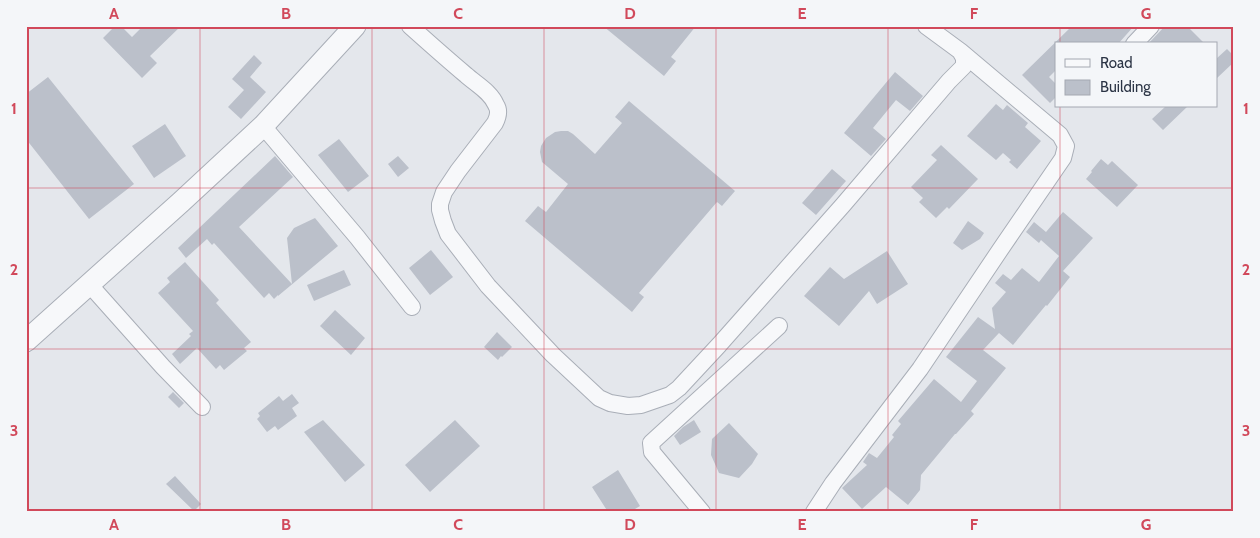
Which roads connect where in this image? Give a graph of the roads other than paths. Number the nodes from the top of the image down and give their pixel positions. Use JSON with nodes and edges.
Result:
{"nodes":[{"id":1,"x":355,"y":26,"type":"edge"},
{"id":2,"x":410,"y":26,"type":"edge"},
{"id":3,"x":926,"y":26,"type":"edge"},
{"id":4,"x":1151,"y":26,"type":"edge"},
{"id":5,"x":1136,"y":42,"type":"edge"},
{"id":6,"x":960,"y":51,"type":"junction"},
{"id":7,"x":263,"y":126,"type":"junction"},
{"id":8,"x":89,"y":284,"type":"junction"},
{"id":9,"x":412,"y":307,"type":"dead end"},
{"id":10,"x":779,"y":326,"type":"dead end"},
{"id":11,"x":26,"y":341,"type":"edge"},
{"id":12,"x":202,"y":408,"type":"dead end"},
{"id":13,"x":702,"y":512,"type":"edge"},
{"id":14,"x":814,"y":512,"type":"edge"}],
"edges":[{"from":1,"to":7,"type":"street"},
{"from":2,"to":6,"type":"street"},
{"from":3,"to":6,"type":"street"},
{"from":4,"to":5,"type":"street"},
{"from":6,"to":14,"type":"street"},
{"from":7,"to":8,"type":"street"},
{"from":7,"to":9,"type":"street"},
{"from":8,"to":11,"type":"street"},
{"from":8,"to":12,"type":"street"},
{"from":10,"to":13,"type":"street"}]}
